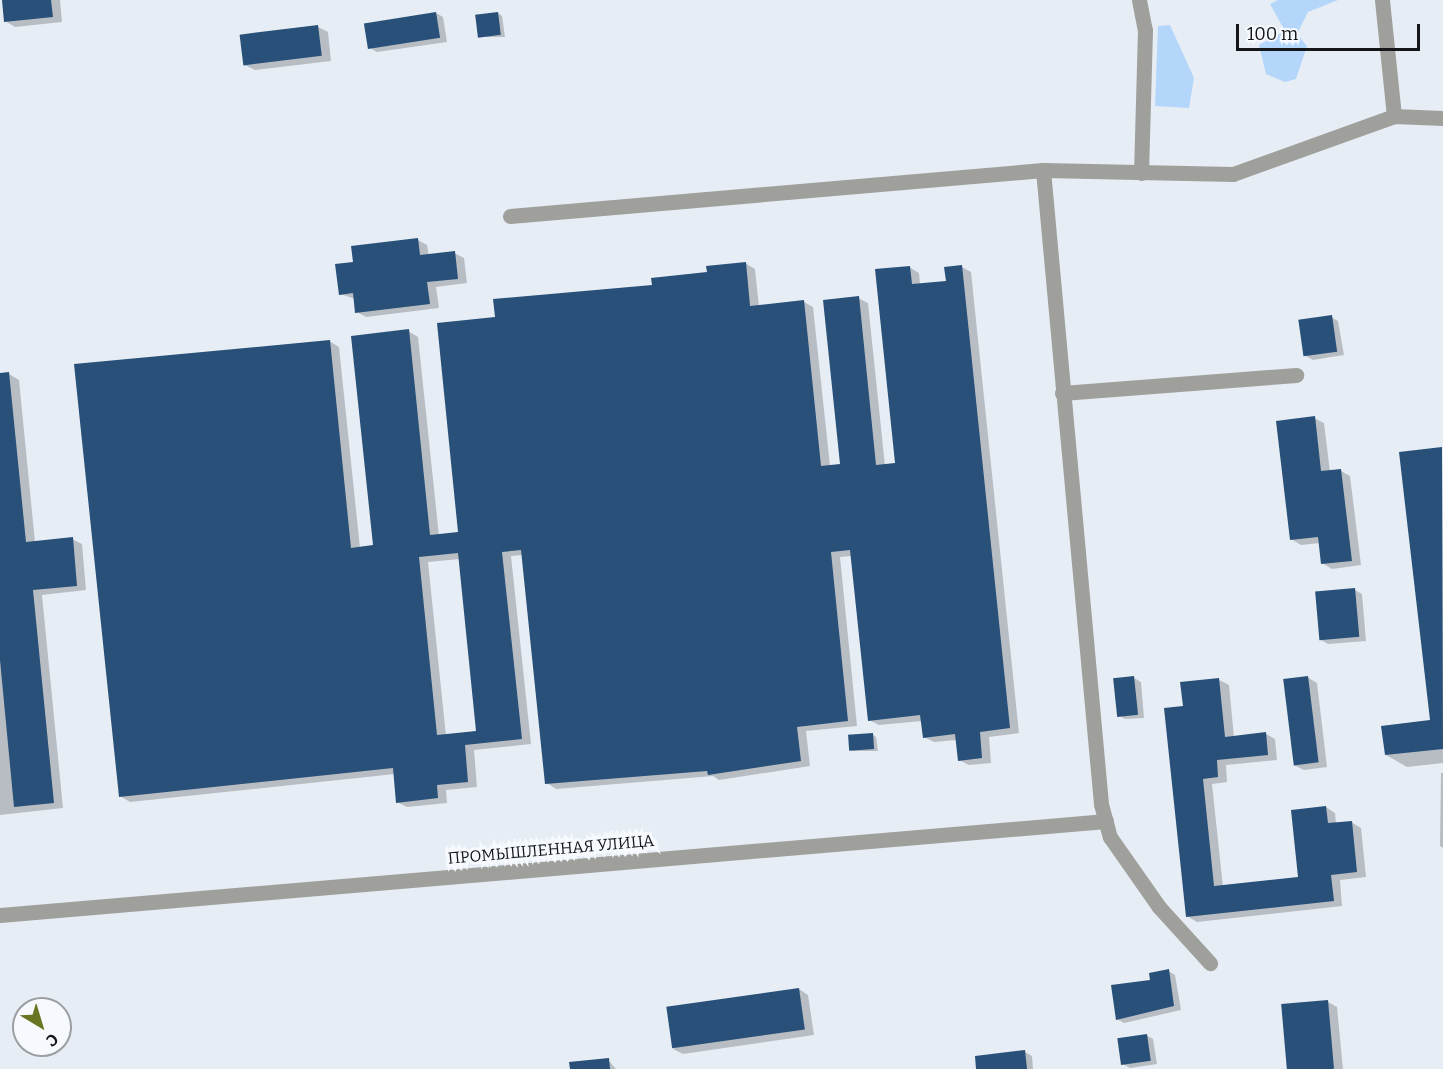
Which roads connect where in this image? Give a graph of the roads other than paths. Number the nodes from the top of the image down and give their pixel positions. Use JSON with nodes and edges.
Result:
{"nodes":[{"id":1,"x":1139,"y":0,"type":"edge"},
{"id":2,"x":1382,"y":0,"type":"edge"},
{"id":3,"x":1394,"y":116,"type":"junction"},
{"id":4,"x":1443,"y":118,"type":"edge"},
{"id":5,"x":1043,"y":170,"type":"junction"},
{"id":6,"x":1141,"y":173,"type":"junction"},
{"id":7,"x":510,"y":216,"type":"dead end"},
{"id":8,"x":1296,"y":375,"type":"dead end"},
{"id":9,"x":1062,"y":393,"type":"junction"},
{"id":10,"x":1106,"y":821,"type":"junction"},
{"id":11,"x":0,"y":915,"type":"edge"},
{"id":12,"x":1210,"y":963,"type":"dead end"}],
"edges":[{"from":1,"to":6,"type":"street"},
{"from":2,"to":3,"type":"street"},
{"from":3,"to":4,"type":"street"},
{"from":3,"to":6,"type":"street"},
{"from":5,"to":6,"type":"street"},
{"from":5,"to":7,"type":"street"},
{"from":5,"to":9,"type":"street"},
{"from":8,"to":9,"type":"street"},
{"from":9,"to":10,"type":"street"},
{"from":10,"to":11,"type":"street","name":"ПРОМЫШЛЕННАЯ УЛИЦА"},
{"from":10,"to":12,"type":"street"}]}
